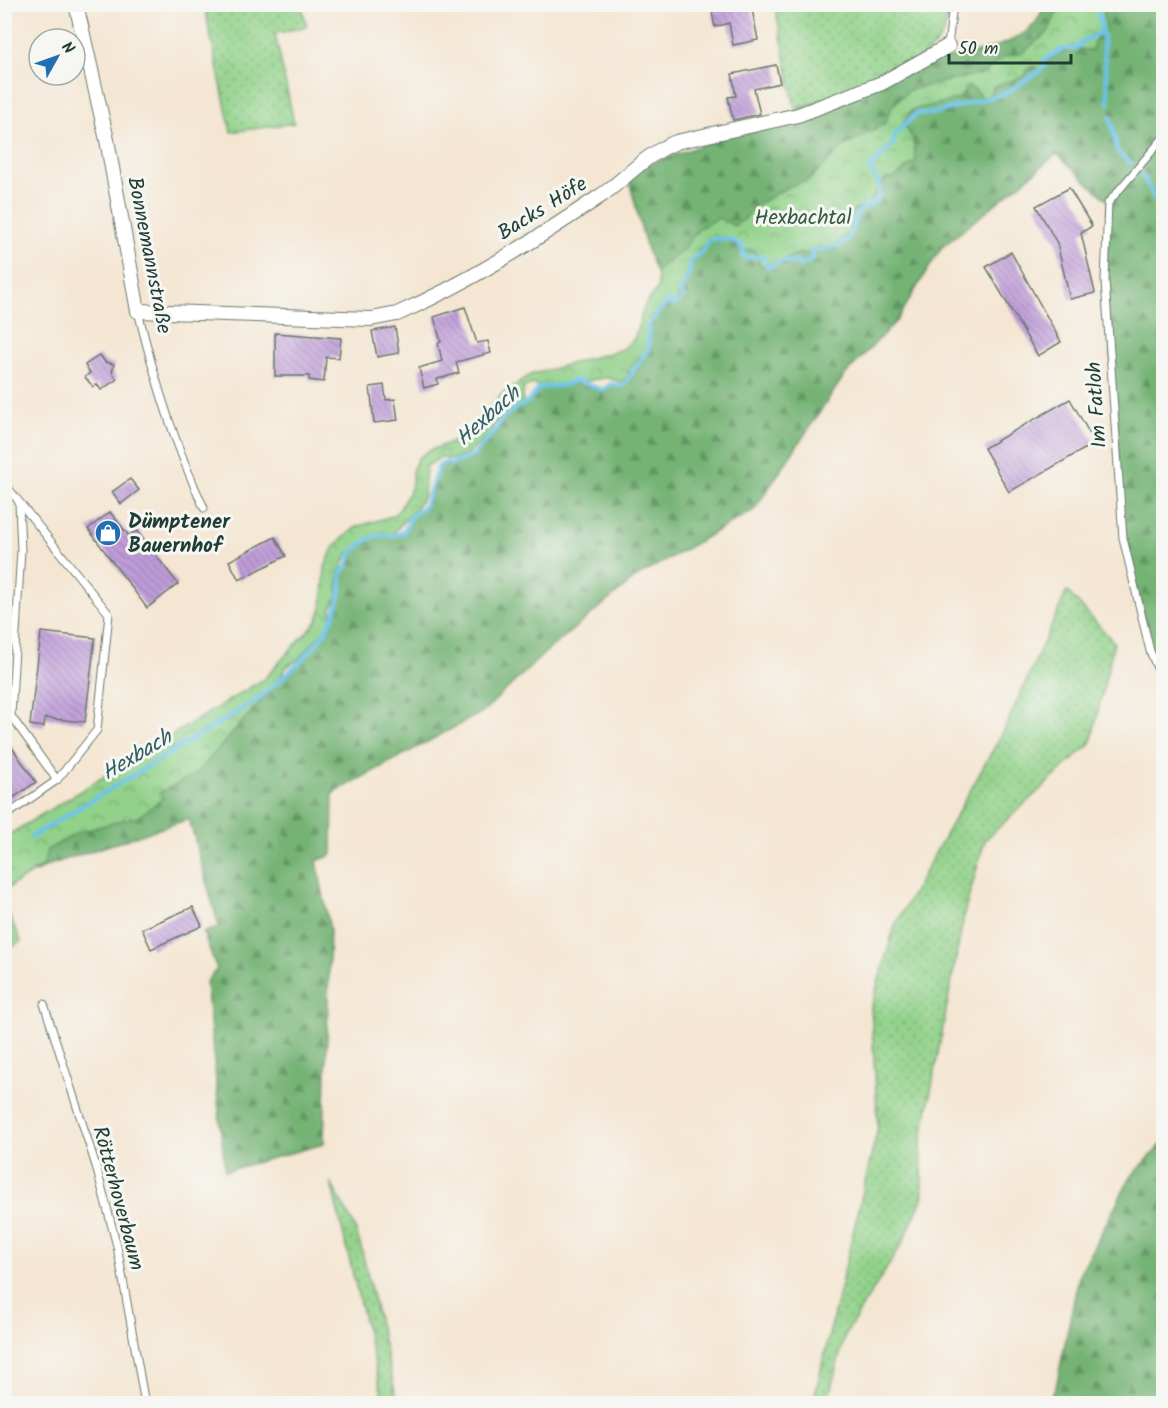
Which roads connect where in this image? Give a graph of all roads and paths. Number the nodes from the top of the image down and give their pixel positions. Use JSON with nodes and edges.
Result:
{"nodes":[{"id":1,"x":76,"y":4,"type":"edge"},
{"id":2,"x":953,"y":4,"type":"edge"},
{"id":3,"x":948,"y":46,"type":"joint"},
{"id":4,"x":1164,"y":137,"type":"edge"},
{"id":5,"x":138,"y":311,"type":"junction"},
{"id":6,"x":4,"y":483,"type":"edge"},
{"id":7,"x":19,"y":503,"type":"junction"},
{"id":8,"x":204,"y":508,"type":"dead end"},
{"id":9,"x":1164,"y":685,"type":"edge"},
{"id":10,"x":57,"y":780,"type":"junction"},
{"id":11,"x":4,"y":817,"type":"edge"},
{"id":12,"x":44,"y":1004,"type":"dead end"},
{"id":13,"x":145,"y":1404,"type":"edge"}],
"edges":[{"from":1,"to":5,"type":"street","name":"Bonnemannstraße"},
{"from":2,"to":3,"type":"lane"},
{"from":3,"to":5,"type":"street","name":"Backs Höfe"},
{"from":4,"to":9,"type":"lane","name":"Im Fatloh"},
{"from":5,"to":8,"type":"lane","name":"Bonnemannstraße"},
{"from":6,"to":7,"type":"lane"},
{"from":7,"to":10,"type":"lane"},
{"from":7,"to":10,"type":"lane"},
{"from":10,"to":11,"type":"lane"},
{"from":12,"to":13,"type":"lane","name":"Rötterhoverbaum"}]}
